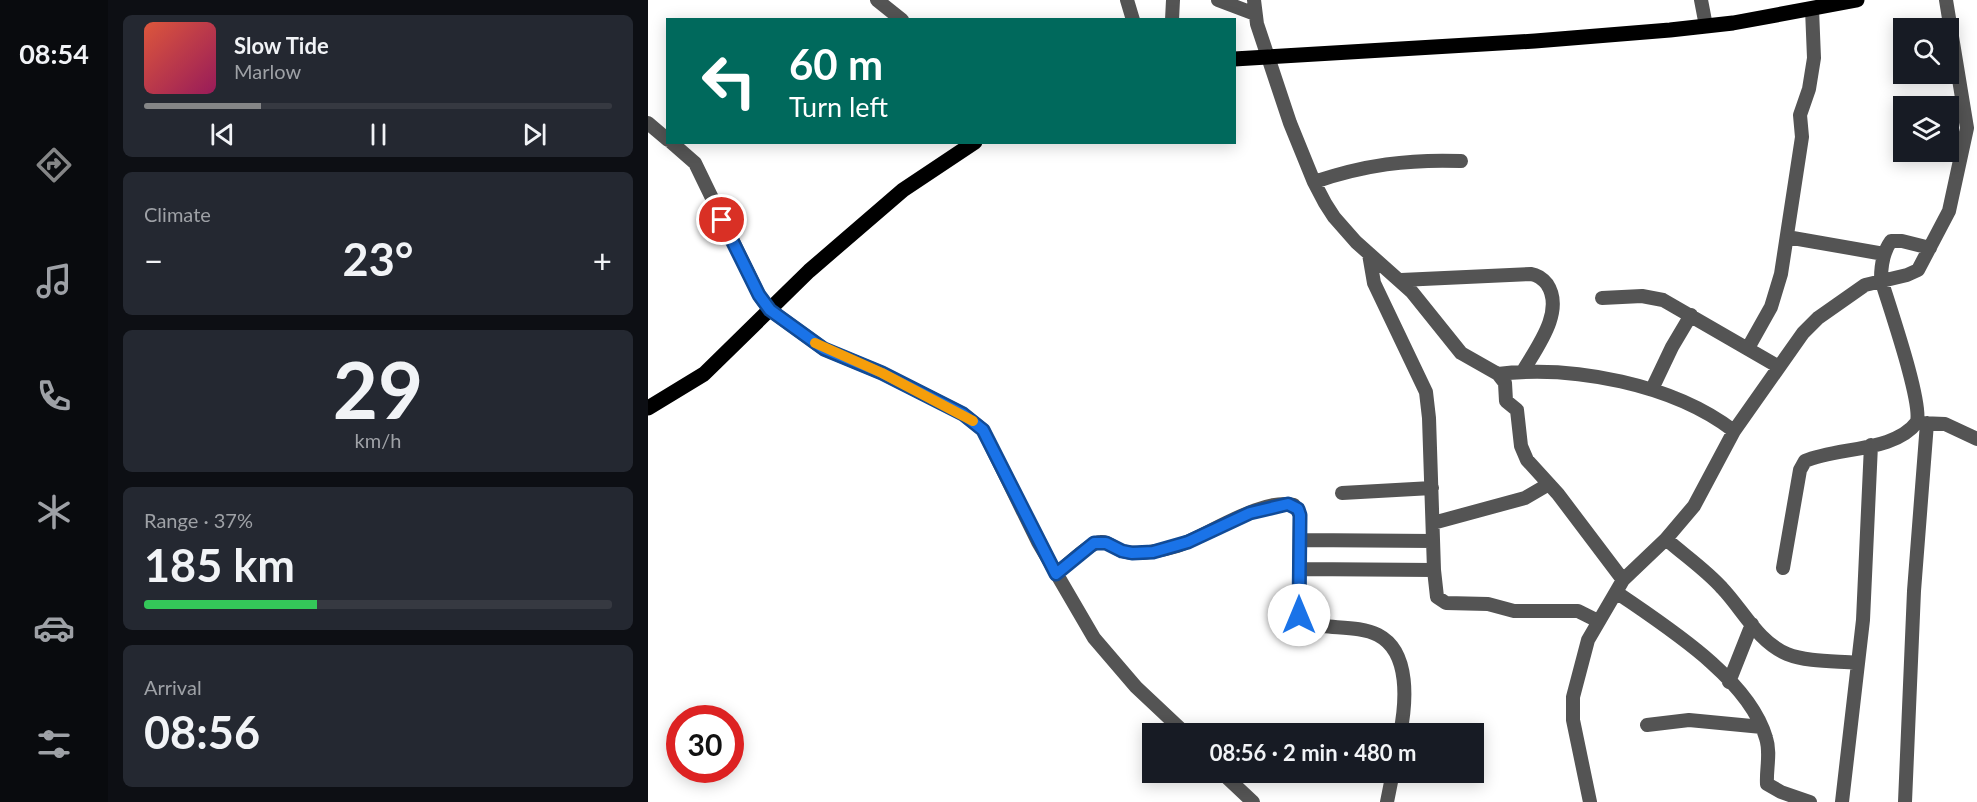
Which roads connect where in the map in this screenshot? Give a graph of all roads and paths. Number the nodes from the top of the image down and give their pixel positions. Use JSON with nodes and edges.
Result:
{"nodes":[{"id":1,"x":877,"y":0,"type":"edge"},
{"id":2,"x":1173,"y":0,"type":"edge"},
{"id":3,"x":1218,"y":0,"type":"edge"},
{"id":4,"x":1701,"y":0,"type":"edge"},
{"id":5,"x":1857,"y":0,"type":"edge"},
{"id":6,"x":1946,"y":0,"type":"edge"},
{"id":7,"x":1132,"y":1,"type":"edge"},
{"id":8,"x":1254,"y":7,"type":"edge"},
{"id":9,"x":1812,"y":9,"type":"junction"},
{"id":10,"x":900,"y":18,"type":"edge"},
{"id":11,"x":1133,"y":18,"type":"edge"},
{"id":12,"x":1172,"y":18,"type":"edge"},
{"id":13,"x":1706,"y":26,"type":"junction"},
{"id":14,"x":1269,"y":57,"type":"junction"},
{"id":15,"x":1236,"y":59,"type":"edge"},
{"id":16,"x":648,"y":123,"type":"edge"},
{"id":17,"x":666,"y":138,"type":"edge"},
{"id":18,"x":673,"y":144,"type":"edge"},
{"id":19,"x":972,"y":144,"type":"edge"},
{"id":20,"x":1461,"y":161,"type":"dead end"},
{"id":21,"x":1314,"y":182,"type":"junction"},
{"id":22,"x":1787,"y":237,"type":"junction"},
{"id":23,"x":1930,"y":248,"type":"junction"},
{"id":24,"x":1370,"y":254,"type":"junction"},
{"id":25,"x":1884,"y":254,"type":"junction"},
{"id":26,"x":1881,"y":279,"type":"junction"},
{"id":27,"x":1401,"y":280,"type":"junction"},
{"id":28,"x":1602,"y":298,"type":"dead end"},
{"id":29,"x":770,"y":310,"type":"junction"},
{"id":30,"x":1691,"y":315,"type":"junction"},
{"id":31,"x":1748,"y":348,"type":"junction"},
{"id":32,"x":1779,"y":367,"type":"junction"},
{"id":33,"x":1523,"y":371,"type":"junction"},
{"id":34,"x":1498,"y":374,"type":"junction"},
{"id":35,"x":1652,"y":389,"type":"junction"},
{"id":36,"x":648,"y":408,"type":"edge"},
{"id":37,"x":1922,"y":423,"type":"junction"},
{"id":38,"x":1734,"y":431,"type":"junction"},
{"id":39,"x":1977,"y":439,"type":"edge"},
{"id":40,"x":1871,"y":446,"type":"junction"},
{"id":41,"x":1549,"y":484,"type":"junction"},
{"id":42,"x":1431,"y":488,"type":"junction"},
{"id":43,"x":1342,"y":493,"type":"dead end"},
{"id":44,"x":1433,"y":523,"type":"junction"},
{"id":45,"x":1666,"y":539,"type":"junction"},
{"id":46,"x":1300,"y":540,"type":"junction"},
{"id":47,"x":1433,"y":541,"type":"junction"},
{"id":48,"x":1783,"y":568,"type":"dead end"},
{"id":49,"x":1299,"y":569,"type":"junction"},
{"id":50,"x":1434,"y":570,"type":"junction"},
{"id":51,"x":1056,"y":574,"type":"junction"},
{"id":52,"x":1619,"y":586,"type":"junction"},
{"id":53,"x":1598,"y":621,"type":"junction"},
{"id":54,"x":1752,"y":624,"type":"junction"},
{"id":55,"x":1857,"y":663,"type":"junction"},
{"id":56,"x":1729,"y":682,"type":"junction"},
{"id":57,"x":1174,"y":723,"type":"edge"},
{"id":58,"x":1402,"y":723,"type":"edge"},
{"id":59,"x":1647,"y":725,"type":"dead end"},
{"id":60,"x":1762,"y":727,"type":"junction"},
{"id":61,"x":1233,"y":783,"type":"edge"},
{"id":62,"x":1391,"y":783,"type":"edge"},
{"id":63,"x":1253,"y":802,"type":"edge"},
{"id":64,"x":1388,"y":802,"type":"edge"},
{"id":65,"x":1590,"y":802,"type":"edge"},
{"id":66,"x":1810,"y":802,"type":"edge"},
{"id":67,"x":1842,"y":802,"type":"edge"},
{"id":68,"x":1905,"y":802,"type":"edge"}],
"edges":[{"from":1,"to":10,"type":"street"},
{"from":2,"to":12,"type":"street"},
{"from":3,"to":8,"type":"street"},
{"from":4,"to":13,"type":"street"},
{"from":5,"to":9,"type":"main road"},
{"from":6,"to":23,"type":"street"},
{"from":7,"to":11,"type":"street"},
{"from":8,"to":14,"type":"street"},
{"from":9,"to":13,"type":"main road"},
{"from":9,"to":22,"type":"street"},
{"from":13,"to":14,"type":"main road"},
{"from":14,"to":15,"type":"main road"},
{"from":14,"to":21,"type":"street"},
{"from":16,"to":17,"type":"street"},
{"from":18,"to":29,"type":"street"},
{"from":19,"to":29,"type":"main road"},
{"from":20,"to":21,"type":"street"},
{"from":21,"to":24,"type":"street"},
{"from":22,"to":25,"type":"street"},
{"from":22,"to":31,"type":"street"},
{"from":23,"to":25,"type":"street"},
{"from":23,"to":26,"type":"street"},
{"from":24,"to":27,"type":"street"},
{"from":24,"to":42,"type":"street"},
{"from":25,"to":26,"type":"street"},
{"from":26,"to":32,"type":"street"},
{"from":26,"to":37,"type":"street"},
{"from":27,"to":33,"type":"street"},
{"from":27,"to":34,"type":"street"},
{"from":28,"to":30,"type":"street"},
{"from":29,"to":36,"type":"main road"},
{"from":29,"to":51,"type":"street"},
{"from":30,"to":31,"type":"street"},
{"from":30,"to":35,"type":"street"},
{"from":31,"to":32,"type":"street"},
{"from":32,"to":38,"type":"street"},
{"from":33,"to":34,"type":"street"},
{"from":33,"to":35,"type":"street"},
{"from":34,"to":41,"type":"street"},
{"from":35,"to":38,"type":"street"},
{"from":37,"to":39,"type":"street"},
{"from":37,"to":40,"type":"street"},
{"from":37,"to":68,"type":"street"},
{"from":38,"to":45,"type":"street"},
{"from":40,"to":48,"type":"street"},
{"from":40,"to":55,"type":"street"},
{"from":41,"to":44,"type":"street"},
{"from":41,"to":52,"type":"street"},
{"from":42,"to":43,"type":"street"},
{"from":42,"to":44,"type":"street"},
{"from":44,"to":47,"type":"street"},
{"from":45,"to":52,"type":"street"},
{"from":45,"to":54,"type":"street"},
{"from":46,"to":47,"type":"street"},
{"from":46,"to":49,"type":"street"},
{"from":46,"to":51,"type":"street"},
{"from":47,"to":50,"type":"street"},
{"from":49,"to":50,"type":"street"},
{"from":49,"to":58,"type":"street"},
{"from":50,"to":53,"type":"street"},
{"from":51,"to":57,"type":"street"},
{"from":52,"to":53,"type":"street"},
{"from":52,"to":56,"type":"street"},
{"from":53,"to":65,"type":"street"},
{"from":54,"to":55,"type":"street"},
{"from":54,"to":56,"type":"street"},
{"from":55,"to":67,"type":"street"},
{"from":56,"to":60,"type":"street"},
{"from":59,"to":60,"type":"street"},
{"from":60,"to":66,"type":"street"},
{"from":61,"to":63,"type":"street"},
{"from":62,"to":64,"type":"street"}]}
